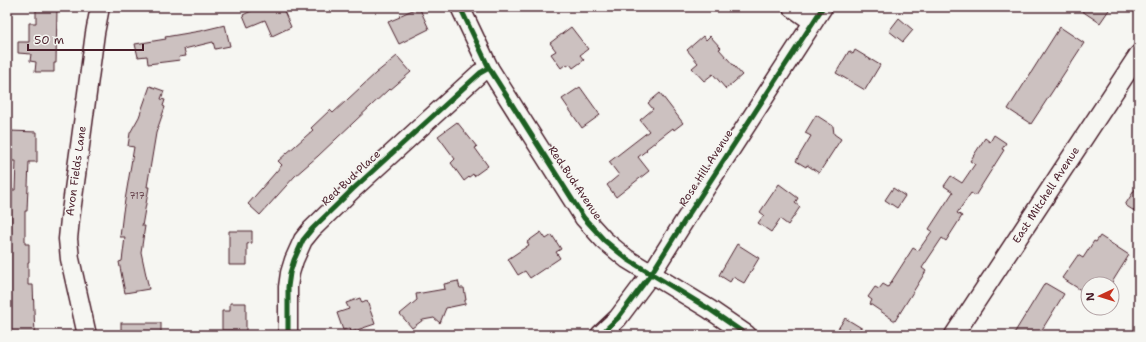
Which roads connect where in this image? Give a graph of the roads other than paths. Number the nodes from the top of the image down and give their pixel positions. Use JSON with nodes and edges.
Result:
{"nodes":[{"id":1,"x":100,"y":7,"type":"edge"},
{"id":2,"x":460,"y":7,"type":"edge"},
{"id":3,"x":792,"y":7,"type":"edge"},
{"id":4,"x":823,"y":7,"type":"edge"},
{"id":5,"x":813,"y":22,"type":"junction"},
{"id":6,"x":1139,"y":54,"type":"edge"},
{"id":7,"x":489,"y":68,"type":"junction"},
{"id":8,"x":651,"y":274,"type":"junction"},
{"id":9,"x":87,"y":335,"type":"edge"},
{"id":10,"x":288,"y":335,"type":"edge"},
{"id":11,"x":600,"y":335,"type":"edge"},
{"id":12,"x":748,"y":335,"type":"edge"},
{"id":13,"x":954,"y":335,"type":"edge"}],
"edges":[{"from":1,"to":9,"type":"street","name":"Avon Fields Lane"},
{"from":2,"to":7,"type":"street","name":"Red Bud Avenue"},
{"from":3,"to":5,"type":"street"},
{"from":4,"to":5,"type":"street","name":"Rose Hill Avenue"},
{"from":5,"to":8,"type":"street","name":"Rose Hill Avenue"},
{"from":6,"to":13,"type":"street","name":"East Mitchell Avenue"},
{"from":7,"to":8,"type":"street","name":"Red Bud Avenue"},
{"from":7,"to":10,"type":"street","name":"Red Bud Place"},
{"from":8,"to":11,"type":"street","name":"Rose Hill Avenue"},
{"from":8,"to":12,"type":"street","name":"Red Bud Avenue"}]}
